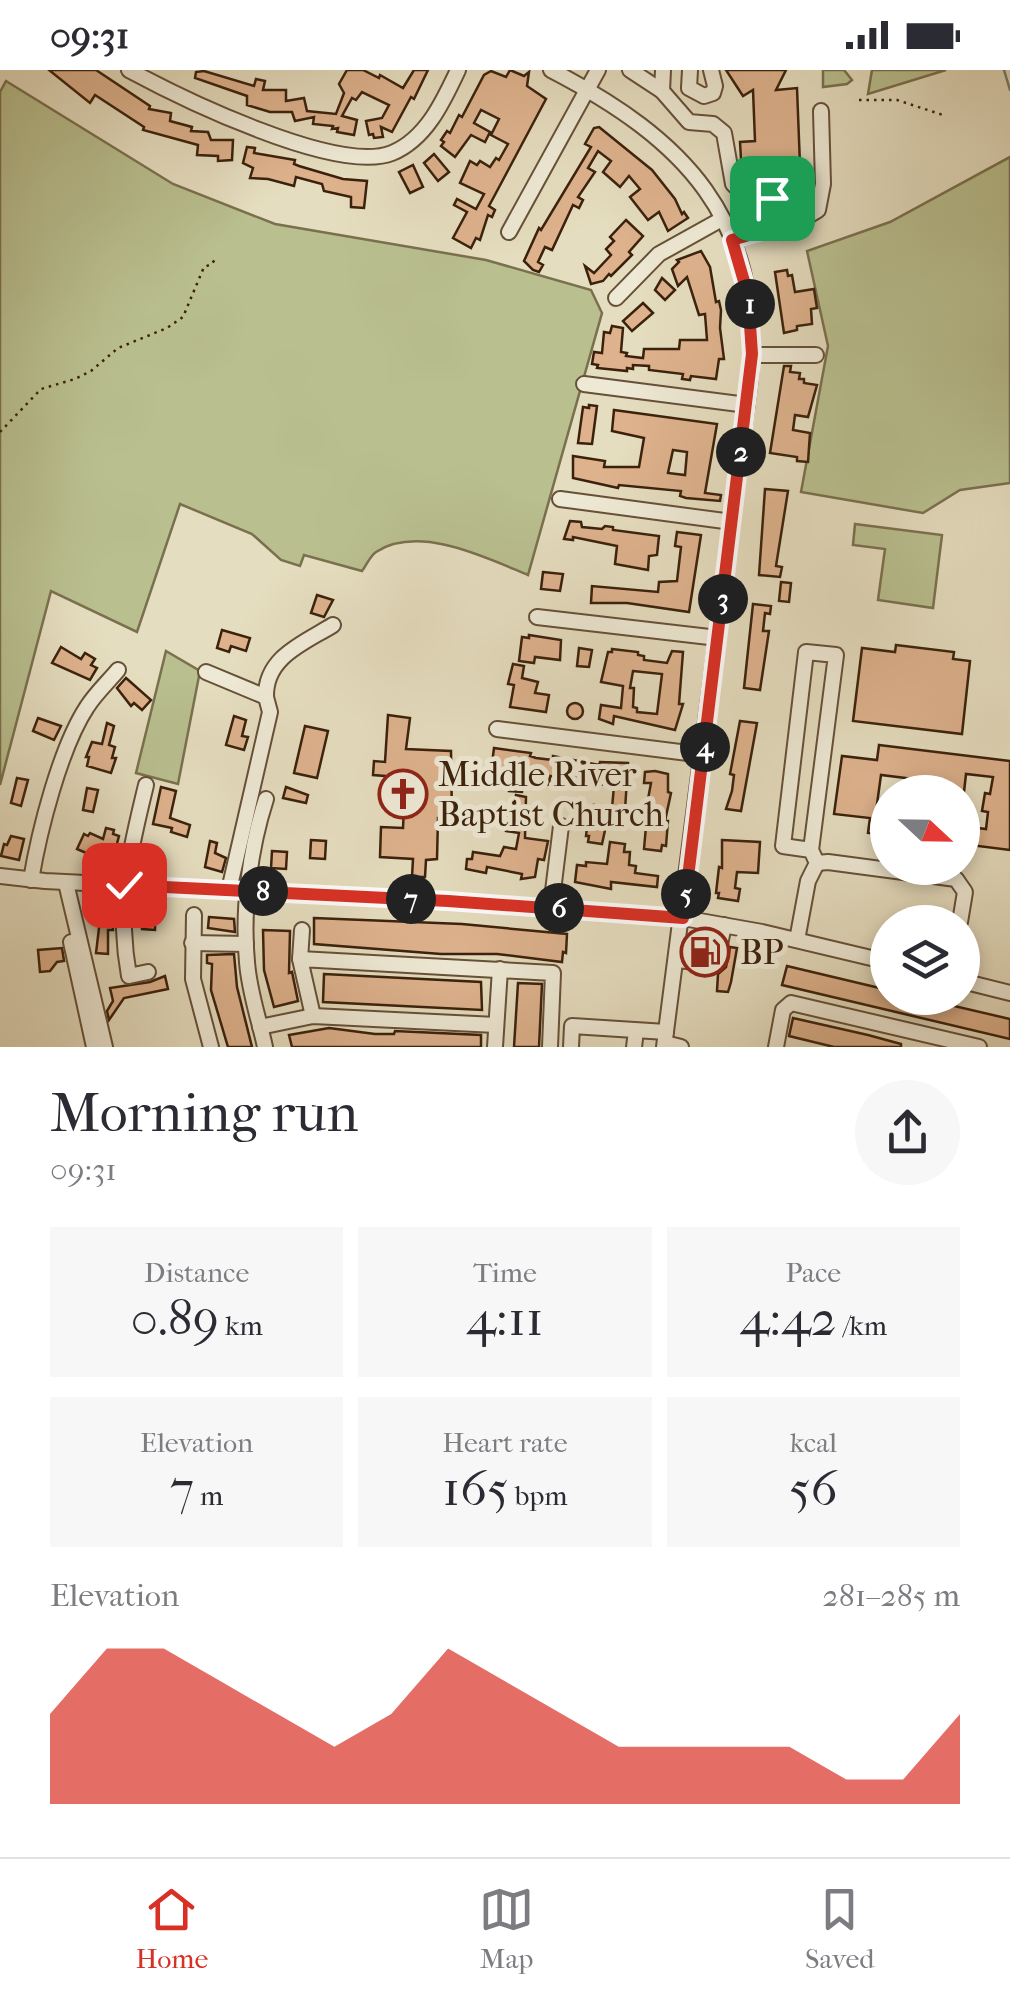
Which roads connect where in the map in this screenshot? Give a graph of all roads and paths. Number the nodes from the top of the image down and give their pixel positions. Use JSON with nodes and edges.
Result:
{"nodes":[{"id":1,"x":128,"y":70,"type":"edge"},
{"id":2,"x":458,"y":70,"type":"edge"},
{"id":3,"x":552,"y":70,"type":"edge"},
{"id":4,"x":598,"y":70,"type":"edge"},
{"id":5,"x":630,"y":70,"type":"edge"},
{"id":6,"x":664,"y":70,"type":"edge"},
{"id":7,"x":690,"y":70,"type":"edge"},
{"id":8,"x":711,"y":70,"type":"edge"},
{"id":9,"x":589,"y":90,"type":"junction"},
{"id":10,"x":662,"y":91,"type":"junction"},
{"id":11,"x":859,"y":100,"type":"dead end"},
{"id":12,"x":821,"y":111,"type":"dead end"},
{"id":13,"x":943,"y":115,"type":"dead end"},
{"id":14,"x":722,"y":219,"type":"junction"},
{"id":15,"x":783,"y":225,"type":"junction"},
{"id":16,"x":509,"y":232,"type":"dead end"},
{"id":17,"x":732,"y":240,"type":"junction"},
{"id":18,"x":216,"y":257,"type":"dead end"},
{"id":19,"x":616,"y":298,"type":"dead end"},
{"id":20,"x":752,"y":354,"type":"junction"},
{"id":21,"x":816,"y":355,"type":"dead end"},
{"id":22,"x":584,"y":384,"type":"dead end"},
{"id":23,"x":747,"y":405,"type":"junction"},
{"id":24,"x":0,"y":432,"type":"edge"},
{"id":25,"x":560,"y":500,"type":"dead end"},
{"id":26,"x":732,"y":522,"type":"junction"},
{"id":27,"x":536,"y":617,"type":"dead end"},
{"id":28,"x":333,"y":624,"type":"dead end"},
{"id":29,"x":718,"y":638,"type":"junction"},
{"id":30,"x":118,"y":670,"type":"dead end"},
{"id":31,"x":206,"y":672,"type":"dead end"},
{"id":32,"x":266,"y":697,"type":"junction"},
{"id":33,"x":497,"y":729,"type":"dead end"},
{"id":34,"x":704,"y":755,"type":"junction"},
{"id":35,"x":146,"y":786,"type":"dead end"},
{"id":36,"x":266,"y":799,"type":"dead end"},
{"id":37,"x":561,"y":826,"type":"dead end"},
{"id":38,"x":814,"y":857,"type":"junction"},
{"id":39,"x":0,"y":876,"type":"edge"},
{"id":40,"x":30,"y":880,"type":"junction"},
{"id":41,"x":62,"y":882,"type":"junction"},
{"id":42,"x":124,"y":885,"type":"junction"},
{"id":43,"x":229,"y":890,"type":"junction"},
{"id":44,"x":250,"y":891,"type":"junction"},
{"id":45,"x":962,"y":905,"type":"edge"},
{"id":46,"x":551,"y":907,"type":"junction"},
{"id":47,"x":194,"y":915,"type":"dead end"},
{"id":48,"x":683,"y":918,"type":"junction"},
{"id":49,"x":724,"y":925,"type":"junction"},
{"id":50,"x":302,"y":930,"type":"dead end"},
{"id":51,"x":797,"y":940,"type":"junction"},
{"id":52,"x":192,"y":942,"type":"junction"},
{"id":53,"x":246,"y":944,"type":"junction"},
{"id":54,"x":300,"y":958,"type":"junction"},
{"id":55,"x":870,"y":958,"type":"edge"},
{"id":56,"x":677,"y":960,"type":"junction"},
{"id":57,"x":500,"y":969,"type":"junction"},
{"id":58,"x":148,"y":972,"type":"dead end"},
{"id":59,"x":980,"y":986,"type":"edge"},
{"id":60,"x":1010,"y":993,"type":"edge"},
{"id":61,"x":313,"y":1016,"type":"junction"},
{"id":62,"x":496,"y":1024,"type":"junction"},
{"id":63,"x":260,"y":1026,"type":"junction"},
{"id":64,"x":635,"y":1039,"type":"edge"},
{"id":65,"x":665,"y":1041,"type":"edge"},
{"id":66,"x":94,"y":1047,"type":"edge"},
{"id":67,"x":105,"y":1047,"type":"edge"},
{"id":68,"x":211,"y":1047,"type":"edge"},
{"id":69,"x":266,"y":1047,"type":"edge"},
{"id":70,"x":494,"y":1047,"type":"edge"},
{"id":71,"x":550,"y":1047,"type":"edge"},
{"id":72,"x":570,"y":1047,"type":"edge"},
{"id":73,"x":681,"y":1047,"type":"edge"},
{"id":74,"x":776,"y":1047,"type":"edge"},
{"id":75,"x":979,"y":1047,"type":"edge"}],
"edges":[{"from":1,"to":2,"type":"street"},
{"from":3,"to":9,"type":"street"},
{"from":4,"to":9,"type":"street"},
{"from":5,"to":10,"type":"street"},
{"from":6,"to":10,"type":"street"},
{"from":7,"to":8,"type":"street"},
{"from":9,"to":14,"type":"street"},
{"from":9,"to":16,"type":"street"},
{"from":10,"to":15,"type":"street"},
{"from":11,"to":13,"type":"path"},
{"from":12,"to":15,"type":"street"},
{"from":14,"to":17,"type":"street"},
{"from":14,"to":19,"type":"street"},
{"from":15,"to":17,"type":"street"},
{"from":17,"to":20,"type":"street"},
{"from":18,"to":24,"type":"path"},
{"from":20,"to":21,"type":"street"},
{"from":20,"to":23,"type":"street"},
{"from":22,"to":23,"type":"street"},
{"from":23,"to":26,"type":"street"},
{"from":25,"to":26,"type":"street"},
{"from":26,"to":29,"type":"street"},
{"from":27,"to":29,"type":"street"},
{"from":28,"to":32,"type":"street"},
{"from":29,"to":34,"type":"street"},
{"from":30,"to":40,"type":"street"},
{"from":31,"to":32,"type":"street"},
{"from":32,"to":43,"type":"street"},
{"from":33,"to":34,"type":"street"},
{"from":34,"to":48,"type":"street"},
{"from":35,"to":42,"type":"street"},
{"from":36,"to":44,"type":"street"},
{"from":37,"to":46,"type":"street"},
{"from":38,"to":38,"type":"street"},
{"from":38,"to":45,"type":"street"},
{"from":38,"to":51,"type":"street"},
{"from":39,"to":40,"type":"street"},
{"from":40,"to":41,"type":"street"},
{"from":41,"to":42,"type":"street"},
{"from":41,"to":66,"type":"street"},
{"from":41,"to":67,"type":"street"},
{"from":42,"to":43,"type":"street"},
{"from":42,"to":58,"type":"street"},
{"from":43,"to":44,"type":"street"},
{"from":44,"to":46,"type":"street"},
{"from":44,"to":53,"type":"street"},
{"from":46,"to":48,"type":"street"},
{"from":47,"to":52,"type":"street"},
{"from":48,"to":49,"type":"street"},
{"from":48,"to":56,"type":"street"},
{"from":49,"to":51,"type":"street"},
{"from":49,"to":56,"type":"street"},
{"from":50,"to":54,"type":"street"},
{"from":51,"to":55,"type":"street"},
{"from":52,"to":53,"type":"street"},
{"from":52,"to":68,"type":"street"},
{"from":53,"to":63,"type":"street"},
{"from":54,"to":57,"type":"street"},
{"from":54,"to":61,"type":"street"},
{"from":56,"to":65,"type":"street"},
{"from":57,"to":62,"type":"street"},
{"from":57,"to":71,"type":"street"},
{"from":59,"to":60,"type":"street"},
{"from":61,"to":62,"type":"street"},
{"from":61,"to":63,"type":"street"},
{"from":62,"to":70,"type":"street"},
{"from":63,"to":69,"type":"street"},
{"from":64,"to":65,"type":"street"},
{"from":64,"to":72,"type":"street"},
{"from":65,"to":73,"type":"street"},
{"from":74,"to":75,"type":"street"}]}
